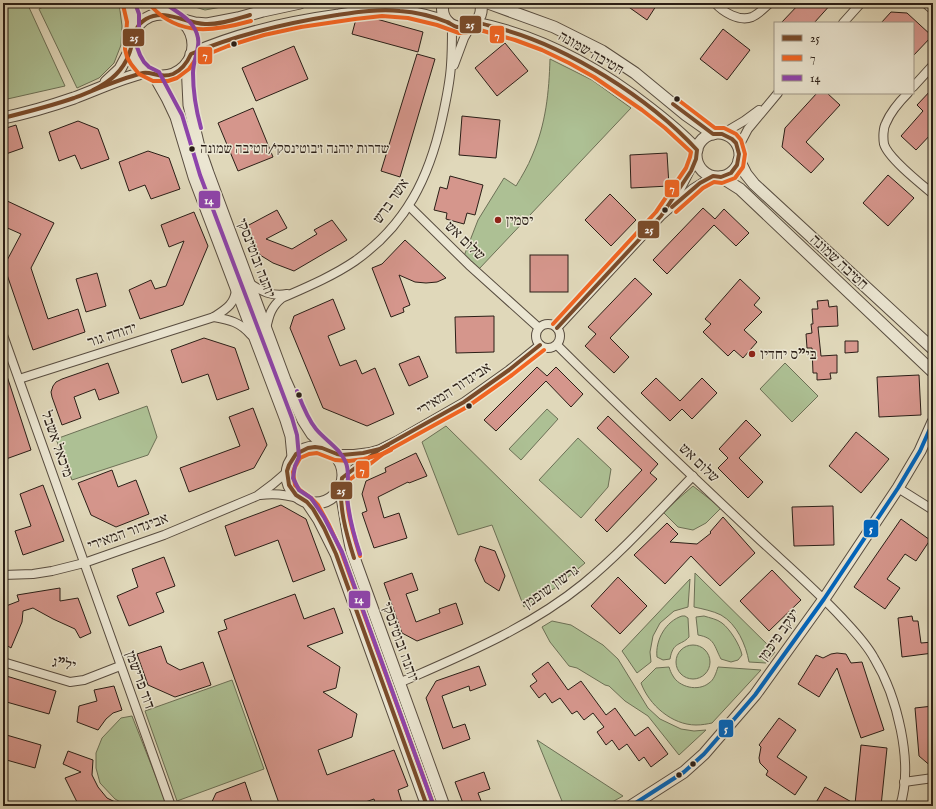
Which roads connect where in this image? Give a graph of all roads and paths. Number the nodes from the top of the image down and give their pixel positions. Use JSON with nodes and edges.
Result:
{"nodes":[{"id":1,"x":129,"y":3,"type":"edge"},
{"id":2,"x":156,"y":3,"type":"edge"},
{"id":3,"x":300,"y":3,"type":"edge"},
{"id":4,"x":443,"y":3,"type":"edge"},
{"id":5,"x":481,"y":3,"type":"edge"},
{"id":6,"x":488,"y":3,"type":"edge"},
{"id":7,"x":715,"y":3,"type":"edge"},
{"id":8,"x":770,"y":3,"type":"edge"},
{"id":9,"x":862,"y":3,"type":"edge"},
{"id":10,"x":925,"y":3,"type":"edge"},
{"id":11,"x":933,"y":10,"type":"edge"},
{"id":12,"x":174,"y":17,"type":"junction"},
{"id":13,"x":844,"y":22,"type":"edge"},
{"id":14,"x":450,"y":24,"type":"junction"},
{"id":15,"x":473,"y":24,"type":"junction"},
{"id":16,"x":133,"y":35,"type":"junction"},
{"id":17,"x":131,"y":48,"type":"junction"},
{"id":18,"x":189,"y":59,"type":"junction"},
{"id":19,"x":933,"y":65,"type":"edge"},
{"id":20,"x":150,"y":74,"type":"junction"},
{"id":21,"x":450,"y":79,"type":"junction"},
{"id":22,"x":914,"y":86,"type":"edge"},
{"id":23,"x":97,"y":88,"type":"junction"},
{"id":24,"x":777,"y":94,"type":"edge"},
{"id":25,"x":907,"y":94,"type":"edge"},
{"id":26,"x":768,"y":104,"type":"junction"},
{"id":27,"x":3,"y":118,"type":"edge"},
{"id":28,"x":717,"y":134,"type":"junction"},
{"id":29,"x":738,"y":148,"type":"junction"},
{"id":30,"x":697,"y":154,"type":"junction"},
{"id":31,"x":739,"y":160,"type":"junction"},
{"id":32,"x":717,"y":177,"type":"junction"},
{"id":33,"x":933,"y":194,"type":"edge"},
{"id":34,"x":409,"y":206,"type":"junction"},
{"id":35,"x":661,"y":216,"type":"junction"},
{"id":36,"x":249,"y":283,"type":"junction"},
{"id":37,"x":236,"y":289,"type":"junction"},
{"id":38,"x":294,"y":293,"type":"junction"},
{"id":39,"x":214,"y":316,"type":"junction"},
{"id":40,"x":539,"y":328,"type":"junction"},
{"id":41,"x":557,"y":328,"type":"junction"},
{"id":42,"x":266,"y":330,"type":"junction"},
{"id":43,"x":3,"y":335,"type":"edge"},
{"id":44,"x":255,"y":339,"type":"junction"},
{"id":45,"x":540,"y":345,"type":"junction"},
{"id":46,"x":557,"y":345,"type":"junction"},
{"id":47,"x":933,"y":349,"type":"edge"},
{"id":48,"x":933,"y":372,"type":"edge"},
{"id":49,"x":19,"y":379,"type":"junction"},
{"id":50,"x":933,"y":422,"type":"edge"},
{"id":51,"x":933,"y":437,"type":"edge"},
{"id":52,"x":380,"y":449,"type":"junction"},
{"id":53,"x":920,"y":451,"type":"junction"},
{"id":54,"x":331,"y":452,"type":"junction"},
{"id":55,"x":293,"y":457,"type":"junction"},
{"id":56,"x":287,"y":472,"type":"junction"},
{"id":57,"x":693,"y":476,"type":"junction"},
{"id":58,"x":341,"y":482,"type":"junction"},
{"id":59,"x":898,"y":488,"type":"junction"},
{"id":60,"x":257,"y":496,"type":"junction"},
{"id":61,"x":304,"y":500,"type":"junction"},
{"id":62,"x":933,"y":510,"type":"edge"},
{"id":63,"x":84,"y":563,"type":"junction"},
{"id":64,"x":3,"y":575,"type":"edge"},
{"id":65,"x":824,"y":599,"type":"junction"},
{"id":66,"x":3,"y":662,"type":"edge"},
{"id":67,"x":120,"y":666,"type":"junction"},
{"id":68,"x":399,"y":683,"type":"junction"},
{"id":69,"x":933,"y":778,"type":"edge"},
{"id":70,"x":904,"y":782,"type":"junction"},
{"id":71,"x":171,"y":806,"type":"edge"},
{"id":72,"x":427,"y":806,"type":"edge"},
{"id":73,"x":444,"y":806,"type":"edge"},
{"id":74,"x":631,"y":806,"type":"edge"},
{"id":75,"x":900,"y":806,"type":"edge"}],
"edges":[{"from":1,"to":16,"type":"street"},
{"from":2,"to":12,"type":"street"},
{"from":3,"to":12,"type":"street"},
{"from":4,"to":14,"type":"street"},
{"from":5,"to":15,"type":"street"},
{"from":6,"to":28,"type":"street","name":"חטיבה שמונה"},
{"from":7,"to":8,"type":"street"},
{"from":9,"to":13,"type":"street"},
{"from":10,"to":11,"type":"street"},
{"from":12,"to":16,"type":"street"},
{"from":12,"to":18,"type":"street"},
{"from":14,"to":15,"type":"street","name":"חטיבה שמונה"},
{"from":14,"to":18,"type":"street"},
{"from":14,"to":21,"type":"street","name":"אשר ברש"},
{"from":15,"to":21,"type":"street","name":"אשר ברש"},
{"from":15,"to":30,"type":"street","name":"חטיבה שמונה"},
{"from":16,"to":17,"type":"street"},
{"from":17,"to":20,"type":"street"},
{"from":17,"to":23,"type":"street"},
{"from":18,"to":20,"type":"street"},
{"from":18,"to":36,"type":"street","name":"יוהנה זבוטינסקי"},
{"from":19,"to":22,"type":"street"},
{"from":20,"to":23,"type":"street"},
{"from":20,"to":37,"type":"street","name":"יוהנה זבוטינסקי"},
{"from":21,"to":34,"type":"street","name":"אשר ברש"},
{"from":23,"to":27,"type":"street"},
{"from":24,"to":26,"type":"street"},
{"from":25,"to":33,"type":"street"},
{"from":26,"to":28,"type":"street"},
{"from":26,"to":29,"type":"street"},
{"from":28,"to":29,"type":"street"},
{"from":28,"to":30,"type":"street"},
{"from":29,"to":31,"type":"street"},
{"from":30,"to":32,"type":"street"},
{"from":30,"to":35,"type":"street"},
{"from":31,"to":32,"type":"street"},
{"from":31,"to":47,"type":"street","name":"חטיבה שמונה"},
{"from":32,"to":35,"type":"street"},
{"from":32,"to":48,"type":"street","name":"חטיבה שמונה"},
{"from":34,"to":38,"type":"street","name":"אשר ברש"},
{"from":34,"to":40,"type":"street","name":"שלום אש"},
{"from":35,"to":41,"type":"street"},
{"from":36,"to":38,"type":"street","name":"אשר ברש"},
{"from":36,"to":42,"type":"street","name":"יוהנה זבוטינסקי"},
{"from":37,"to":39,"type":"street","name":"יהודה גור"},
{"from":37,"to":44,"type":"street","name":"יוהנה זבוטינסקי"},
{"from":38,"to":42,"type":"street","name":"אשר ברש"},
{"from":39,"to":44,"type":"street"},
{"from":39,"to":49,"type":"street","name":"יהודה גור"},
{"from":40,"to":41,"type":"street"},
{"from":40,"to":45,"type":"street"},
{"from":41,"to":46,"type":"street"},
{"from":42,"to":54,"type":"street","name":"יוהנה זבוטינסקי"},
{"from":43,"to":49,"type":"street","name":"מיכאל אשבל"},
{"from":44,"to":55,"type":"street","name":"יוהנה זבוטינסקי"},
{"from":45,"to":46,"type":"street"},
{"from":45,"to":52,"type":"street","name":"אביגדור המאירי"},
{"from":46,"to":57,"type":"street","name":"שלום אש"},
{"from":49,"to":63,"type":"street","name":"מיכאל אשבל"},
{"from":50,"to":53,"type":"street","name":"יעקב פיכמן"},
{"from":51,"to":53,"type":"street","name":"יעקב פיכמן"},
{"from":52,"to":54,"type":"street","name":"אביגדור המאירי"},
{"from":52,"to":58,"type":"street","name":"אביגדור המאירי"},
{"from":53,"to":59,"type":"street","name":"יעקב פיכמן"},
{"from":54,"to":55,"type":"street"},
{"from":54,"to":58,"type":"street"},
{"from":55,"to":56,"type":"street"},
{"from":56,"to":60,"type":"street","name":"אביגדור המאירי"},
{"from":56,"to":61,"type":"street"},
{"from":57,"to":65,"type":"street","name":"שלום אש"},
{"from":57,"to":68,"type":"street","name":"גרשון שופמן"},
{"from":58,"to":61,"type":"street"},
{"from":58,"to":68,"type":"street","name":"יוהנה זבוטינסקי"},
{"from":59,"to":62,"type":"street"},
{"from":59,"to":65,"type":"street","name":"יעקב פיכמן"},
{"from":60,"to":61,"type":"street","name":"אביגדור המאירי"},
{"from":60,"to":63,"type":"street","name":"אביגדור המאירי"},
{"from":61,"to":72,"type":"street","name":"יוהנה זבוטינסקי"},
{"from":63,"to":64,"type":"street","name":"אביגדור המאירי"},
{"from":63,"to":67,"type":"street","name":"דוד פרישמן"},
{"from":65,"to":70,"type":"street","name":"שלום אש"},
{"from":65,"to":74,"type":"street","name":"יעקב פיכמן"},
{"from":66,"to":67,"type":"street","name":"יל\"ג"},
{"from":67,"to":71,"type":"street","name":"דוד פרישמן"},
{"from":68,"to":73,"type":"street","name":"יוהנה זבוטינסקי"},
{"from":69,"to":70,"type":"street"},
{"from":70,"to":75,"type":"street","name":"שלום אש"}]}
